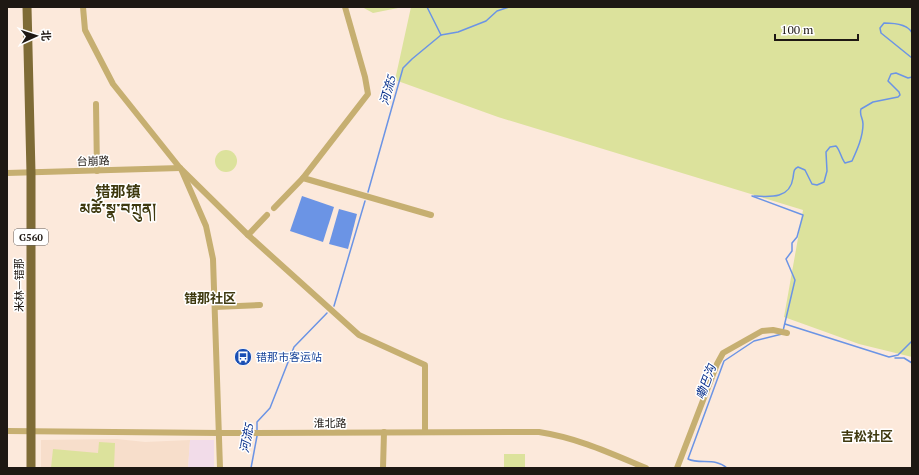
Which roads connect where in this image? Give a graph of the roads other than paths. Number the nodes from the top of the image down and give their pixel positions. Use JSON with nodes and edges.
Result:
{"nodes":[{"id":1,"x":26,"y":7,"type":"edge"},
{"id":2,"x":83,"y":7,"type":"edge"},
{"id":3,"x":345,"y":7,"type":"edge"},
{"id":4,"x":96,"y":104,"type":"dead end"},
{"id":5,"x":180,"y":168,"type":"junction"},
{"id":6,"x":97,"y":171,"type":"junction"},
{"id":7,"x":7,"y":173,"type":"edge"},
{"id":8,"x":31,"y":173,"type":"junction"},
{"id":9,"x":303,"y":178,"type":"junction"},
{"id":10,"x":274,"y":208,"type":"dead end"},
{"id":11,"x":267,"y":215,"type":"dead end"},
{"id":12,"x":431,"y":215,"type":"dead end"},
{"id":13,"x":248,"y":235,"type":"junction"},
{"id":14,"x":260,"y":305,"type":"dead end"},
{"id":15,"x":215,"y":307,"type":"junction"},
{"id":16,"x":788,"y":333,"type":"dead end"},
{"id":17,"x":7,"y":431,"type":"edge"},
{"id":18,"x":31,"y":431,"type":"junction"},
{"id":19,"x":384,"y":432,"type":"junction"},
{"id":20,"x":425,"y":432,"type":"junction"},
{"id":21,"x":220,"y":433,"type":"junction"},
{"id":22,"x":31,"y":468,"type":"edge"},
{"id":23,"x":220,"y":468,"type":"edge"},
{"id":24,"x":383,"y":468,"type":"edge"},
{"id":25,"x":646,"y":468,"type":"edge"},
{"id":26,"x":677,"y":468,"type":"edge"}],
"edges":[{"from":1,"to":8,"type":"highway","name":"米林—错那","number":"G560"},
{"from":2,"to":5,"type":"street"},
{"from":3,"to":9,"type":"street"},
{"from":4,"to":6,"type":"street"},
{"from":5,"to":6,"type":"street","name":"台崩路"},
{"from":5,"to":13,"type":"street"},
{"from":5,"to":15,"type":"street"},
{"from":6,"to":8,"type":"street","name":"台崩路"},
{"from":7,"to":8,"type":"street","name":"台崩路"},
{"from":8,"to":18,"type":"highway","name":"米林—错那","number":"G560"},
{"from":9,"to":10,"type":"street"},
{"from":9,"to":12,"type":"street"},
{"from":11,"to":13,"type":"street"},
{"from":13,"to":20,"type":"street"},
{"from":14,"to":15,"type":"street"},
{"from":15,"to":21,"type":"street"},
{"from":16,"to":26,"type":"street"},
{"from":17,"to":18,"type":"street","name":"淮北路"},
{"from":18,"to":21,"type":"street","name":"淮北路"},
{"from":18,"to":22,"type":"highway","name":"米林—错那","number":"G560"},
{"from":19,"to":20,"type":"street","name":"淮北路"},
{"from":19,"to":21,"type":"street","name":"淮北路"},
{"from":19,"to":24,"type":"street"},
{"from":20,"to":25,"type":"street","name":"淮北路"},
{"from":21,"to":23,"type":"street"}]}
